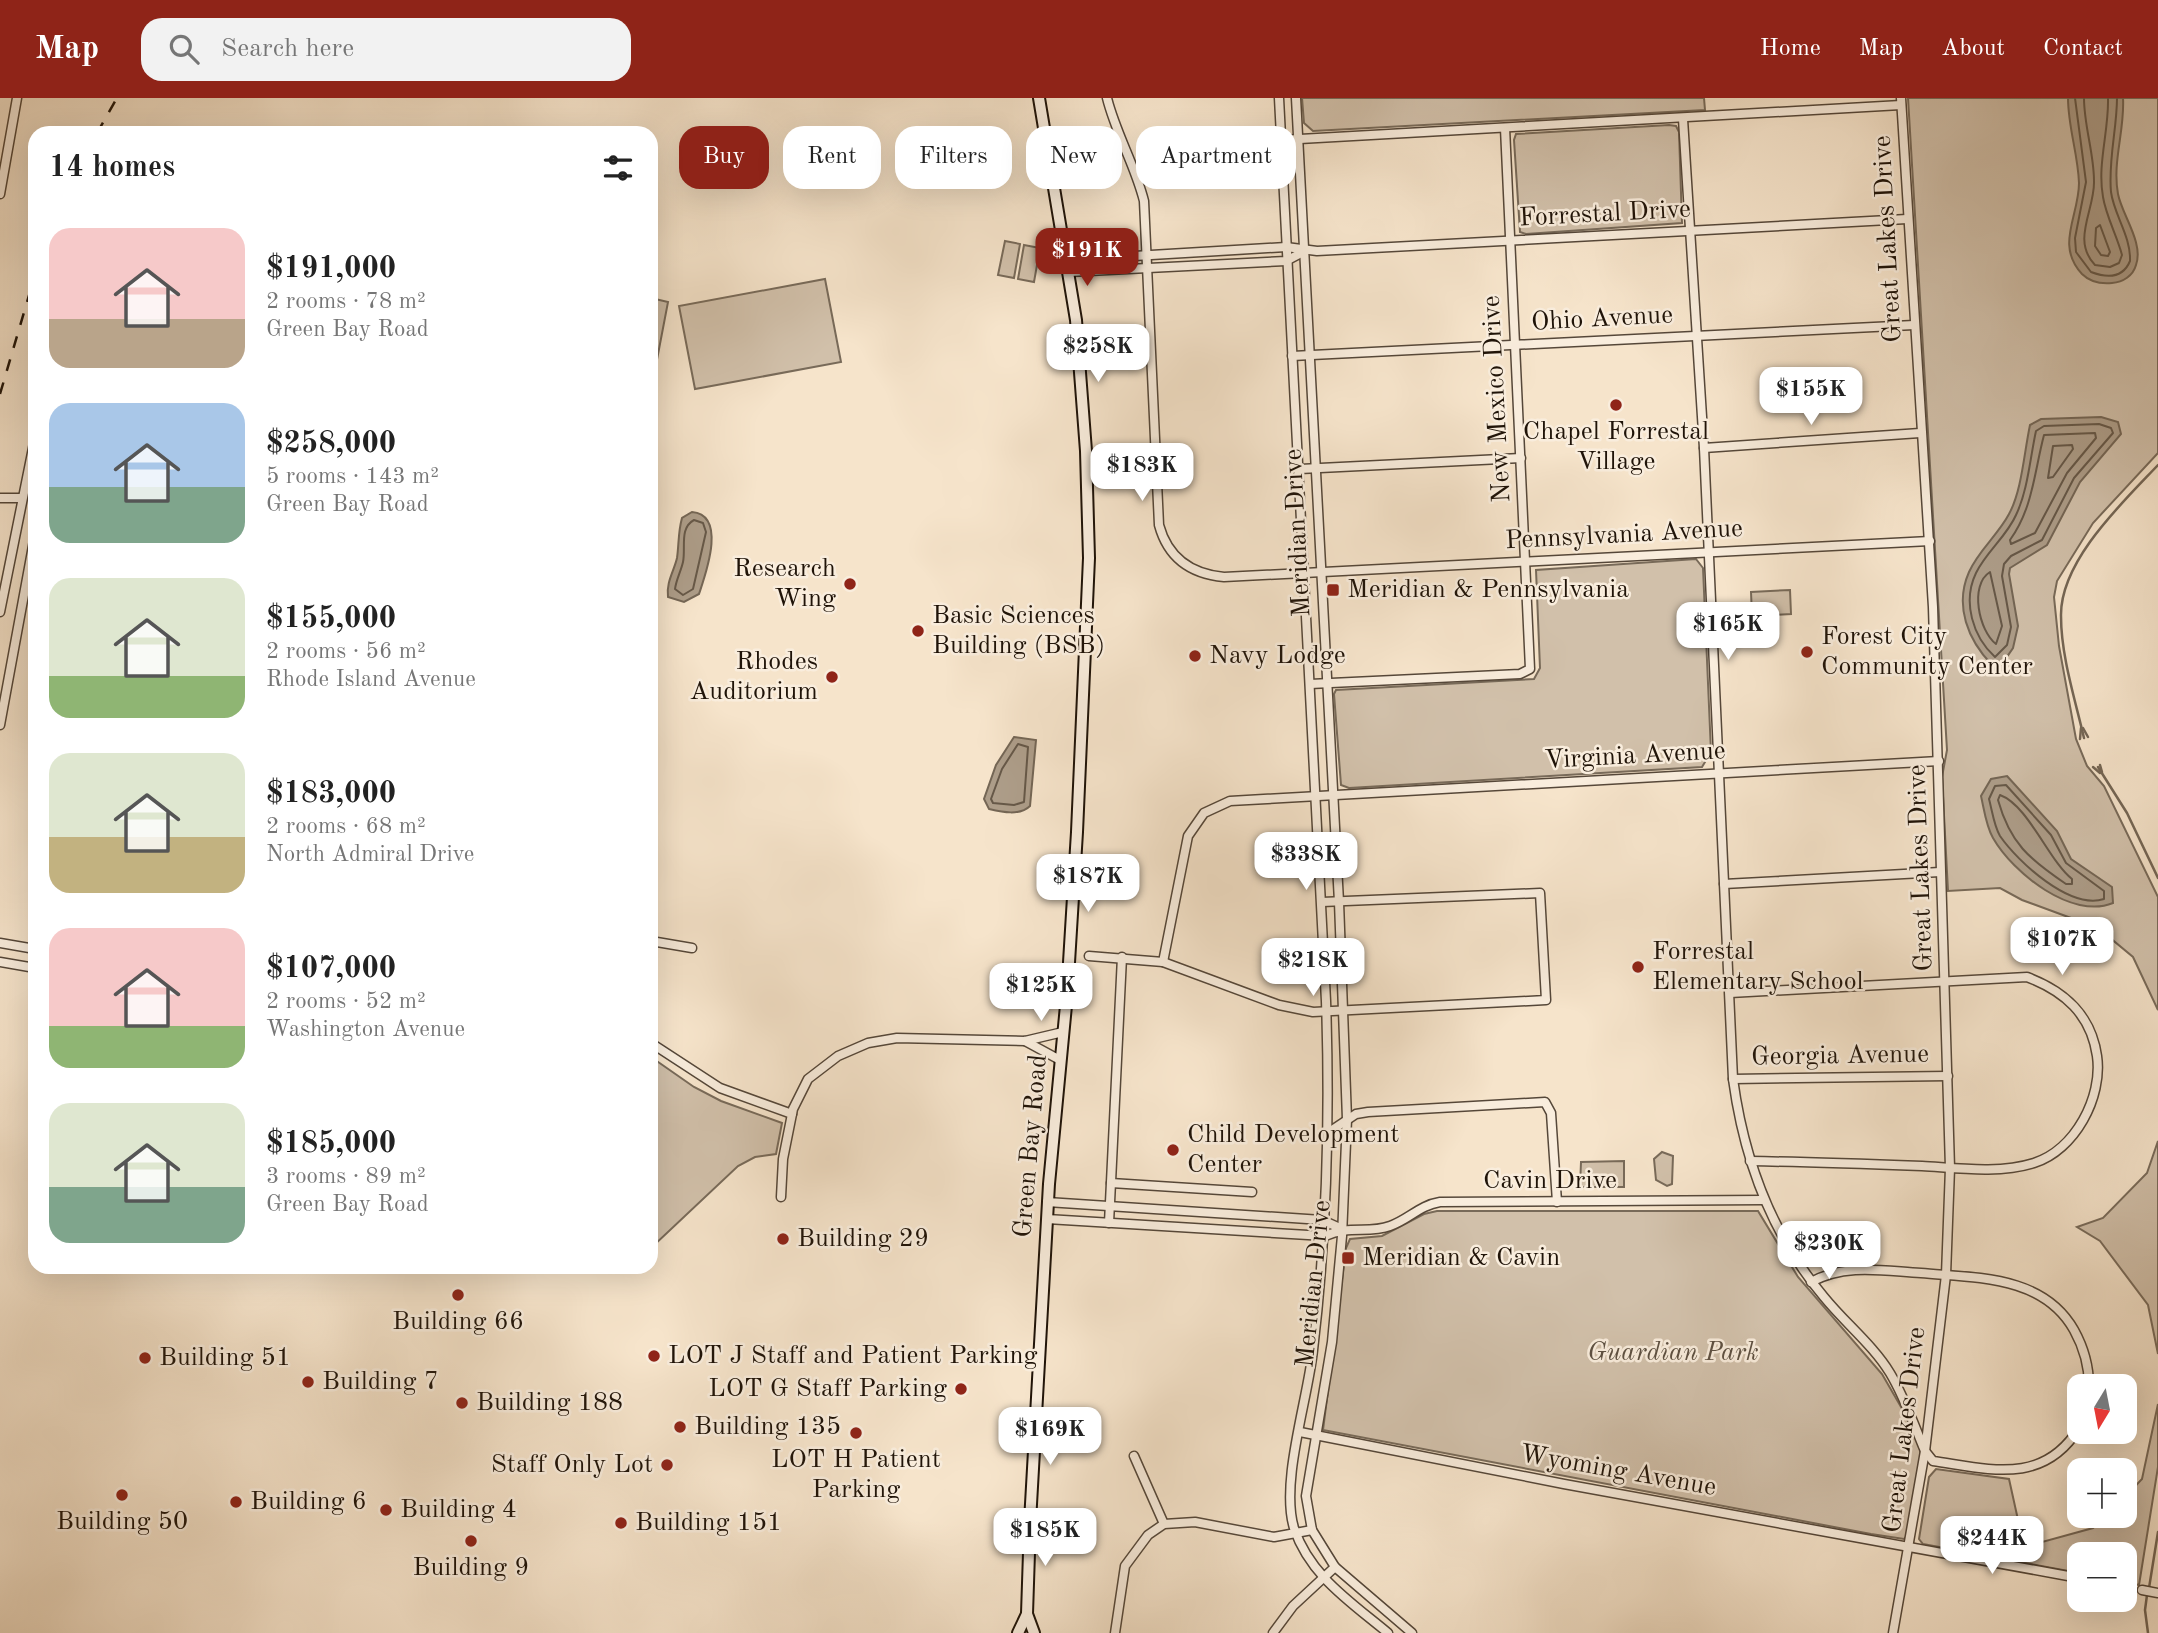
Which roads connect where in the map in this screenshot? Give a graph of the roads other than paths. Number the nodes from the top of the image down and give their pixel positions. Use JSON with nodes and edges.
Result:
{"nodes":[{"id":1,"x":17,"y":98,"type":"edge"},
{"id":2,"x":1039,"y":98,"type":"edge"},
{"id":3,"x":1107,"y":98,"type":"edge"},
{"id":4,"x":1279,"y":98,"type":"edge"},
{"id":5,"x":1296,"y":98,"type":"edge"},
{"id":6,"x":1901,"y":101,"type":"edge"},
{"id":7,"x":1683,"y":119,"type":"junction"},
{"id":8,"x":1281,"y":126,"type":"edge"},
{"id":9,"x":1505,"y":128,"type":"junction"},
{"id":10,"x":1298,"y":138,"type":"junction"},
{"id":11,"x":1284,"y":189,"type":"edge"},
{"id":12,"x":0,"y":194,"type":"edge"},
{"id":13,"x":1907,"y":219,"type":"junction"},
{"id":14,"x":1691,"y":230,"type":"junction"},
{"id":15,"x":1511,"y":241,"type":"junction"},
{"id":16,"x":1286,"y":247,"type":"junction"},
{"id":17,"x":1305,"y":251,"type":"junction"},
{"id":18,"x":1146,"y":254,"type":"junction"},
{"id":19,"x":1286,"y":261,"type":"junction"},
{"id":20,"x":1068,"y":266,"type":"junction"},
{"id":21,"x":1147,"y":268,"type":"junction"},
{"id":22,"x":1914,"y":325,"type":"junction"},
{"id":23,"x":1696,"y":336,"type":"junction"},
{"id":24,"x":1515,"y":345,"type":"junction"},
{"id":25,"x":1310,"y":355,"type":"junction"},
{"id":26,"x":1292,"y":356,"type":"junction"},
{"id":27,"x":1920,"y":433,"type":"junction"},
{"id":28,"x":1704,"y":448,"type":"junction"},
{"id":29,"x":1521,"y":458,"type":"junction"},
{"id":30,"x":28,"y":468,"type":"edge"},
{"id":31,"x":1316,"y":468,"type":"junction"},
{"id":32,"x":1300,"y":469,"type":"junction"},
{"id":33,"x":0,"y":498,"type":"edge"},
{"id":34,"x":21,"y":498,"type":"junction"},
{"id":35,"x":1930,"y":541,"type":"junction"},
{"id":36,"x":1709,"y":551,"type":"junction"},
{"id":37,"x":1525,"y":562,"type":"junction"},
{"id":38,"x":28,"y":573,"type":"edge"},
{"id":39,"x":1321,"y":574,"type":"junction"},
{"id":40,"x":1304,"y":575,"type":"junction"},
{"id":41,"x":0,"y":612,"type":"edge"},
{"id":42,"x":1327,"y":683,"type":"junction"},
{"id":43,"x":1310,"y":684,"type":"junction"},
{"id":44,"x":0,"y":725,"type":"edge"},
{"id":45,"x":1939,"y":761,"type":"junction"},
{"id":46,"x":1718,"y":773,"type":"junction"},
{"id":47,"x":1334,"y":794,"type":"junction"},
{"id":48,"x":1315,"y":795,"type":"junction"},
{"id":49,"x":1940,"y":872,"type":"junction"},
{"id":50,"x":1724,"y":884,"type":"junction"},
{"id":51,"x":1322,"y":902,"type":"junction"},
{"id":52,"x":1339,"y":902,"type":"junction"},
{"id":53,"x":658,"y":942,"type":"edge"},
{"id":54,"x":0,"y":943,"type":"edge"},
{"id":55,"x":28,"y":948,"type":"edge"},
{"id":56,"x":692,"y":948,"type":"dead end"},
{"id":57,"x":1089,"y":956,"type":"dead end"},
{"id":58,"x":1122,"y":957,"type":"junction"},
{"id":59,"x":0,"y":962,"type":"edge"},
{"id":60,"x":1163,"y":962,"type":"junction"},
{"id":61,"x":28,"y":967,"type":"edge"},
{"id":62,"x":1946,"y":981,"type":"junction"},
{"id":63,"x":1730,"y":993,"type":"junction"},
{"id":64,"x":1327,"y":1012,"type":"junction"},
{"id":65,"x":1343,"y":1012,"type":"junction"},
{"id":66,"x":1063,"y":1032,"type":"junction"},
{"id":67,"x":1025,"y":1041,"type":"junction"},
{"id":68,"x":658,"y":1048,"type":"edge"},
{"id":69,"x":1060,"y":1060,"type":"junction"},
{"id":70,"x":1948,"y":1076,"type":"junction"},
{"id":71,"x":1733,"y":1079,"type":"junction"},
{"id":72,"x":792,"y":1114,"type":"junction"},
{"id":73,"x":1347,"y":1119,"type":"junction"},
{"id":74,"x":1329,"y":1132,"type":"junction"},
{"id":75,"x":1750,"y":1161,"type":"junction"},
{"id":76,"x":1950,"y":1168,"type":"junction"},
{"id":77,"x":1111,"y":1183,"type":"junction"},
{"id":78,"x":1252,"y":1192,"type":"dead end"},
{"id":79,"x":781,"y":1197,"type":"dead end"},
{"id":80,"x":1764,"y":1200,"type":"junction"},
{"id":81,"x":1047,"y":1202,"type":"junction"},
{"id":82,"x":1557,"y":1202,"type":"junction"},
{"id":83,"x":1110,"y":1206,"type":"junction"},
{"id":84,"x":1046,"y":1219,"type":"junction"},
{"id":85,"x":1326,"y":1220,"type":"junction"},
{"id":86,"x":1109,"y":1223,"type":"junction"},
{"id":87,"x":1342,"y":1229,"type":"junction"},
{"id":88,"x":1325,"y":1237,"type":"junction"},
{"id":89,"x":1946,"y":1275,"type":"junction"},
{"id":90,"x":1811,"y":1282,"type":"junction"},
{"id":91,"x":2088,"y":1374,"type":"edge"},
{"id":92,"x":1300,"y":1432,"type":"junction"},
{"id":93,"x":1317,"y":1435,"type":"junction"},
{"id":94,"x":2067,"y":1444,"type":"edge"},
{"id":95,"x":1925,"y":1451,"type":"junction"},
{"id":96,"x":1133,"y":1456,"type":"dead end"},
{"id":97,"x":1164,"y":1524,"type":"junction"},
{"id":98,"x":1312,"y":1531,"type":"junction"},
{"id":99,"x":1297,"y":1534,"type":"junction"},
{"id":100,"x":1911,"y":1546,"type":"junction"},
{"id":101,"x":1335,"y":1567,"type":"junction"},
{"id":102,"x":2067,"y":1576,"type":"edge"},
{"id":103,"x":1323,"y":1579,"type":"junction"},
{"id":104,"x":2141,"y":1590,"type":"dead end"},
{"id":105,"x":2158,"y":1593,"type":"edge"},
{"id":106,"x":1027,"y":1614,"type":"junction"},
{"id":107,"x":1018,"y":1633,"type":"edge"},
{"id":108,"x":1034,"y":1633,"type":"edge"},
{"id":109,"x":1115,"y":1633,"type":"edge"},
{"id":110,"x":1273,"y":1633,"type":"edge"},
{"id":111,"x":1388,"y":1633,"type":"edge"},
{"id":112,"x":1412,"y":1633,"type":"edge"},
{"id":113,"x":1894,"y":1633,"type":"edge"}],
"edges":[{"from":1,"to":12,"type":"street"},
{"from":2,"to":20,"type":"main road","name":"Green Bay Road"},
{"from":3,"to":18,"type":"street","name":"Pennsylvania Avenue"},
{"from":4,"to":8,"type":"street","name":"Meridian Drive"},
{"from":5,"to":10,"type":"street","name":"Meridian Drive"},
{"from":6,"to":7,"type":"street"},
{"from":6,"to":13,"type":"street","name":"Great Lakes Drive"},
{"from":7,"to":9,"type":"street"},
{"from":7,"to":14,"type":"street"},
{"from":9,"to":10,"type":"street"},
{"from":9,"to":15,"type":"street","name":"New Mexico Drive"},
{"from":10,"to":17,"type":"street","name":"Meridian Drive"},
{"from":11,"to":16,"type":"street","name":"Meridian Drive"},
{"from":13,"to":14,"type":"street","name":"Forrestal Drive"},
{"from":13,"to":22,"type":"street","name":"Great Lakes Drive"},
{"from":14,"to":15,"type":"street","name":"Forrestal Drive"},
{"from":14,"to":23,"type":"street"},
{"from":15,"to":17,"type":"street","name":"Forrestal Drive"},
{"from":15,"to":24,"type":"street","name":"New Mexico Drive"},
{"from":16,"to":17,"type":"street","name":"Forrestal Drive"},
{"from":16,"to":18,"type":"street","name":"Forrestal Drive"},
{"from":16,"to":19,"type":"street","name":"Meridian Drive"},
{"from":17,"to":19,"type":"street","name":"Forrestal Drive"},
{"from":17,"to":25,"type":"street","name":"Meridian Drive"},
{"from":18,"to":20,"type":"street","name":"Forrestal Drive"},
{"from":18,"to":21,"type":"street","name":"Pennsylvania Avenue"},
{"from":19,"to":21,"type":"street","name":"Forrestal Drive"},
{"from":19,"to":26,"type":"street","name":"Meridian Drive"},
{"from":20,"to":21,"type":"street","name":"Forrestal Drive"},
{"from":20,"to":66,"type":"main road","name":"Green Bay Road"},
{"from":21,"to":40,"type":"street","name":"Pennsylvania Avenue"},
{"from":22,"to":23,"type":"street","name":"Ohio Avenue"},
{"from":22,"to":27,"type":"street","name":"Great Lakes Drive"},
{"from":23,"to":24,"type":"street","name":"Ohio Avenue"},
{"from":23,"to":28,"type":"street"},
{"from":24,"to":25,"type":"street","name":"Ohio Avenue"},
{"from":24,"to":29,"type":"street","name":"New Mexico Drive"},
{"from":25,"to":26,"type":"street","name":"Ohio Avenue"},
{"from":25,"to":31,"type":"street","name":"Meridian Drive"},
{"from":26,"to":32,"type":"street","name":"Meridian Drive"},
{"from":27,"to":28,"type":"street"},
{"from":27,"to":35,"type":"street","name":"Great Lakes Drive"},
{"from":28,"to":36,"type":"street"},
{"from":29,"to":31,"type":"street"},
{"from":29,"to":37,"type":"street","name":"New Mexico Drive"},
{"from":30,"to":34,"type":"street"},
{"from":31,"to":32,"type":"street"},
{"from":31,"to":39,"type":"street","name":"Meridian Drive"},
{"from":32,"to":40,"type":"street","name":"Meridian Drive"},
{"from":33,"to":34,"type":"street"},
{"from":34,"to":41,"type":"street"},
{"from":35,"to":36,"type":"street","name":"Pennsylvania Avenue"},
{"from":35,"to":45,"type":"street","name":"Great Lakes Drive"},
{"from":36,"to":37,"type":"street","name":"Pennsylvania Avenue"},
{"from":36,"to":46,"type":"street"},
{"from":37,"to":39,"type":"street","name":"Pennsylvania Avenue"},
{"from":37,"to":42,"type":"street","name":"New Mexico Drive"},
{"from":38,"to":44,"type":"street"},
{"from":39,"to":40,"type":"street","name":"Pennsylvania Avenue"},
{"from":39,"to":42,"type":"street","name":"Meridian Drive"},
{"from":40,"to":43,"type":"street","name":"Meridian Drive"},
{"from":42,"to":43,"type":"street"},
{"from":42,"to":47,"type":"street","name":"Meridian Drive"},
{"from":43,"to":48,"type":"street","name":"Meridian Drive"},
{"from":45,"to":46,"type":"street","name":"Virginia Avenue"},
{"from":45,"to":49,"type":"street","name":"Great Lakes Drive"},
{"from":46,"to":47,"type":"street","name":"Virginia Avenue"},
{"from":46,"to":50,"type":"street"},
{"from":47,"to":48,"type":"street","name":"Virginia Avenue"},
{"from":47,"to":52,"type":"street","name":"Meridian Drive"},
{"from":48,"to":51,"type":"street","name":"Meridian Drive"},
{"from":48,"to":60,"type":"street","name":"Virginia Avenue"},
{"from":49,"to":50,"type":"street"},
{"from":49,"to":62,"type":"street","name":"Great Lakes Drive"},
{"from":50,"to":63,"type":"street"},
{"from":51,"to":52,"type":"street"},
{"from":51,"to":64,"type":"street","name":"Meridian Drive"},
{"from":52,"to":65,"type":"street","name":"Meridian Drive"},
{"from":52,"to":65,"type":"street"},
{"from":53,"to":56,"type":"street"},
{"from":54,"to":55,"type":"street"},
{"from":57,"to":58,"type":"street"},
{"from":58,"to":60,"type":"street"},
{"from":58,"to":77,"type":"street"},
{"from":59,"to":61,"type":"street"},
{"from":60,"to":64,"type":"street"},
{"from":62,"to":63,"type":"street"},
{"from":62,"to":70,"type":"street","name":"Great Lakes Drive"},
{"from":62,"to":76,"type":"street"},
{"from":63,"to":71,"type":"street"},
{"from":64,"to":65,"type":"street"},
{"from":64,"to":74,"type":"street","name":"Meridian Drive"},
{"from":65,"to":73,"type":"street","name":"Meridian Drive"},
{"from":66,"to":67,"type":"street"},
{"from":66,"to":69,"type":"main road","name":"Green Bay Road"},
{"from":67,"to":69,"type":"street"},
{"from":67,"to":72,"type":"street"},
{"from":68,"to":72,"type":"street"},
{"from":69,"to":81,"type":"main road","name":"Green Bay Road"},
{"from":70,"to":71,"type":"street","name":"Georgia Avenue"},
{"from":70,"to":76,"type":"street","name":"Great Lakes Drive"},
{"from":71,"to":75,"type":"street"},
{"from":72,"to":79,"type":"street"},
{"from":73,"to":74,"type":"street"},
{"from":73,"to":82,"type":"street"},
{"from":73,"to":87,"type":"street","name":"Meridian Drive"},
{"from":74,"to":85,"type":"street","name":"Meridian Drive"},
{"from":75,"to":76,"type":"street"},
{"from":75,"to":80,"type":"street"},
{"from":76,"to":89,"type":"street","name":"Great Lakes Drive"},
{"from":77,"to":78,"type":"street"},
{"from":77,"to":83,"type":"street"},
{"from":80,"to":82,"type":"street","name":"Cavin Drive"},
{"from":80,"to":90,"type":"street"},
{"from":81,"to":83,"type":"street"},
{"from":81,"to":84,"type":"main road","name":"Green Bay Road"},
{"from":82,"to":87,"type":"street","name":"Cavin Drive"},
{"from":83,"to":85,"type":"street"},
{"from":83,"to":86,"type":"street"},
{"from":84,"to":86,"type":"street","name":"Cavin Drive"},
{"from":84,"to":106,"type":"main road","name":"Green Bay Road"},
{"from":85,"to":87,"type":"street"},
{"from":85,"to":88,"type":"street","name":"Meridian Drive"},
{"from":86,"to":88,"type":"street","name":"Cavin Drive"},
{"from":87,"to":88,"type":"street","name":"Cavin Drive"},
{"from":87,"to":93,"type":"street","name":"Meridian Drive"},
{"from":88,"to":92,"type":"street","name":"Meridian Drive"},
{"from":89,"to":90,"type":"street"},
{"from":89,"to":91,"type":"street"},
{"from":89,"to":95,"type":"street","name":"Great Lakes Drive"},
{"from":90,"to":95,"type":"street"},
{"from":92,"to":93,"type":"street","name":"Wyoming Avenue"},
{"from":92,"to":99,"type":"street","name":"Meridian Drive"},
{"from":93,"to":98,"type":"street","name":"Meridian Drive"},
{"from":93,"to":100,"type":"street","name":"Wyoming Avenue"},
{"from":94,"to":95,"type":"street"},
{"from":95,"to":100,"type":"street","name":"Great Lakes Drive"},
{"from":96,"to":97,"type":"street"},
{"from":97,"to":99,"type":"street"},
{"from":97,"to":109,"type":"street"},
{"from":98,"to":99,"type":"street"},
{"from":98,"to":101,"type":"street","name":"Meridian Drive"},
{"from":99,"to":103,"type":"street","name":"Meridian Drive"},
{"from":100,"to":102,"type":"street","name":"Wyoming Avenue"},
{"from":100,"to":113,"type":"street","name":"Great Lakes Drive"},
{"from":101,"to":103,"type":"street"},
{"from":101,"to":112,"type":"street","name":"Meridian Drive"},
{"from":103,"to":110,"type":"street"},
{"from":103,"to":111,"type":"street","name":"Meridian Drive"},
{"from":104,"to":105,"type":"street"},
{"from":106,"to":107,"type":"main road","name":"Green Bay Road"},
{"from":106,"to":108,"type":"main road","name":"Green Bay Road"}]}
